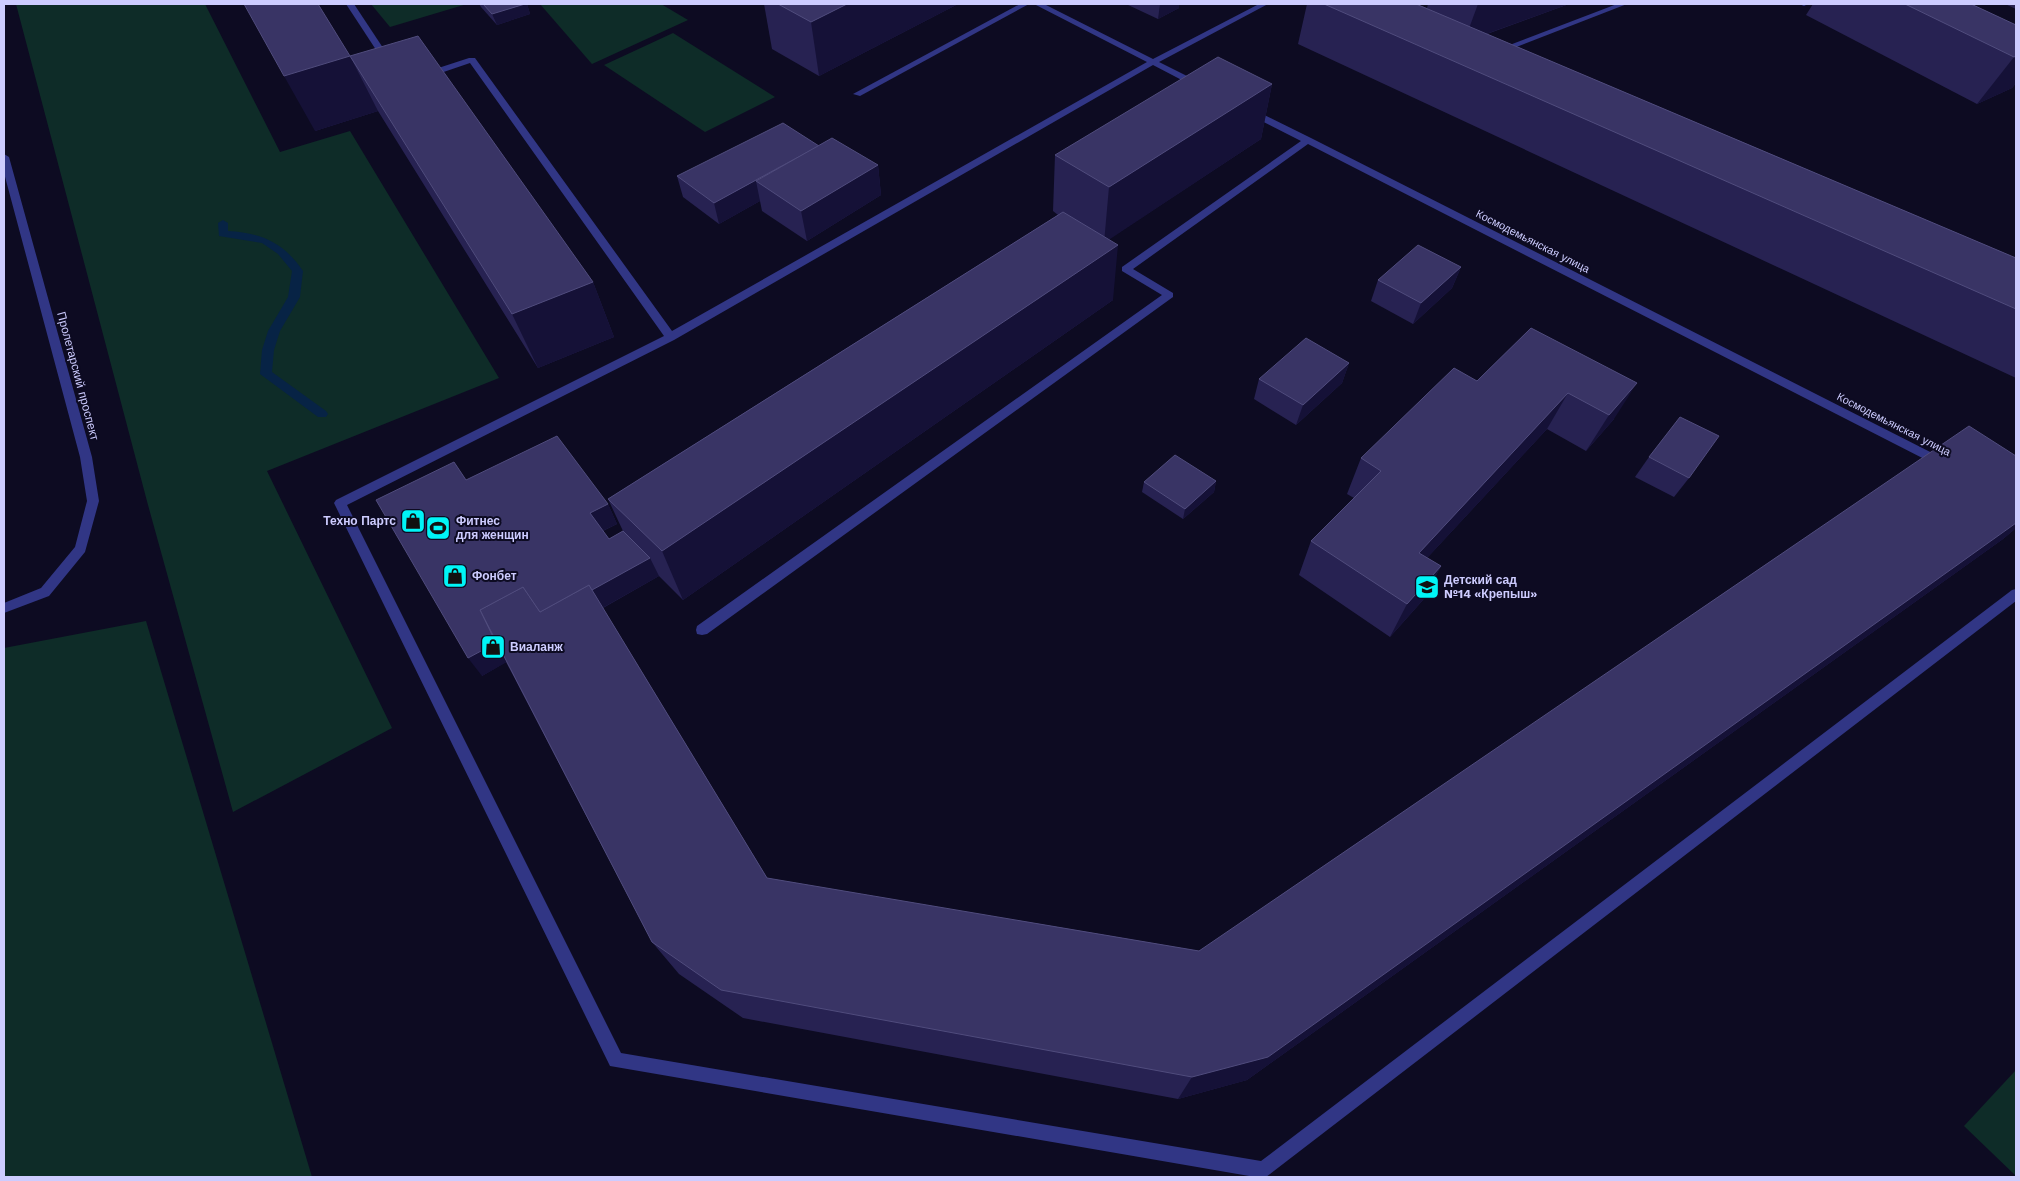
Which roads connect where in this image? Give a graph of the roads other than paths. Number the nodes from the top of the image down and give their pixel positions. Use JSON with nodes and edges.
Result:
{"nodes":[{"id":1,"x":350,"y":4,"type":"edge"},
{"id":2,"x":1025,"y":4,"type":"edge"},
{"id":3,"x":1038,"y":4,"type":"edge"},
{"id":4,"x":1264,"y":4,"type":"edge"},
{"id":5,"x":1623,"y":4,"type":"edge"},
{"id":6,"x":1492,"y":53,"type":"edge"},
{"id":7,"x":1153,"y":62,"type":"junction"},
{"id":8,"x":392,"y":67,"type":"edge"},
{"id":9,"x":419,"y":77,"type":"edge"},
{"id":10,"x":1213,"y":92,"type":"edge"},
{"id":11,"x":857,"y":94,"type":"dead end"},
{"id":12,"x":1239,"y":105,"type":"edge"},
{"id":13,"x":1308,"y":140,"type":"junction"},
{"id":14,"x":4,"y":157,"type":"edge"},
{"id":15,"x":670,"y":337,"type":"junction"},
{"id":16,"x":1956,"y":470,"type":"edge"},
{"id":17,"x":2016,"y":594,"type":"edge"},
{"id":18,"x":4,"y":608,"type":"edge"},
{"id":19,"x":702,"y":630,"type":"dead end"}],
"edges":[{"from":1,"to":8,"type":"street"},
{"from":2,"to":11,"type":"street"},
{"from":3,"to":7,"type":"street"},
{"from":4,"to":7,"type":"street"},
{"from":5,"to":6,"type":"street"},
{"from":7,"to":10,"type":"street"},
{"from":7,"to":15,"type":"street"},
{"from":9,"to":15,"type":"street"},
{"from":12,"to":13,"type":"street","name":"Космодемьянская улица"},
{"from":13,"to":16,"type":"street","name":"Космодемьянская улица"},
{"from":13,"to":19,"type":"street"},
{"from":14,"to":18,"type":"street","name":"Пролетарский проспект"},
{"from":15,"to":17,"type":"street"}]}
